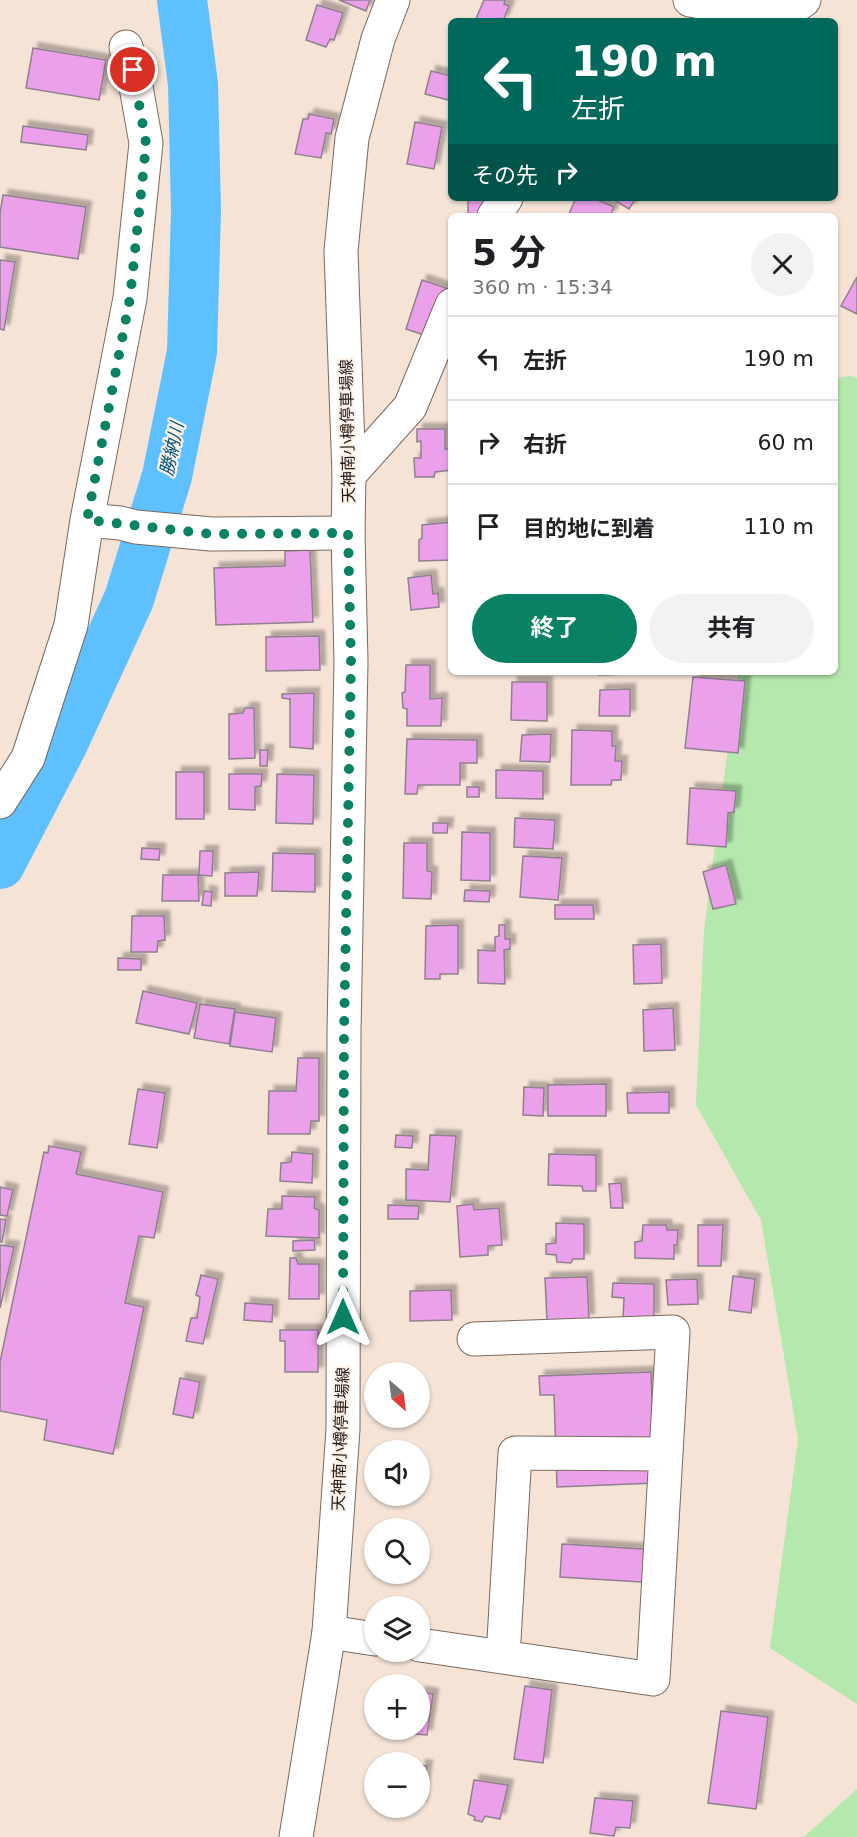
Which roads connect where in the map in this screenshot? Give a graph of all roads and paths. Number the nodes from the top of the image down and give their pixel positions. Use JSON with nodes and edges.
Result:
{"nodes":[{"id":1,"x":393,"y":0,"type":"edge"},
{"id":2,"x":690,"y":0,"type":"edge"},
{"id":3,"x":786,"y":13,"type":"edge"},
{"id":4,"x":126,"y":47,"type":"dead end"},
{"id":5,"x":448,"y":314,"type":"edge"},
{"id":6,"x":350,"y":475,"type":"junction"},
{"id":7,"x":87,"y":520,"type":"junction"},
{"id":8,"x":348,"y":533,"type":"junction"},
{"id":9,"x":0,"y":802,"type":"edge"},
{"id":10,"x":474,"y":1339,"type":"dead end"},
{"id":11,"x":666,"y":1454,"type":"junction"},
{"id":12,"x":329,"y":1632,"type":"junction"},
{"id":13,"x":364,"y":1637,"type":"edge"},
{"id":14,"x":430,"y":1646,"type":"edge"},
{"id":15,"x":503,"y":1657,"type":"junction"},
{"id":16,"x":296,"y":1837,"type":"edge"}],
"edges":[{"from":1,"to":6,"type":"street","name":"天神南小樽停車場線"},
{"from":2,"to":3,"type":"street"},
{"from":4,"to":7,"type":"street"},
{"from":5,"to":6,"type":"street"},
{"from":6,"to":8,"type":"street","name":"天神南小樽停車場線"},
{"from":7,"to":8,"type":"street"},
{"from":7,"to":9,"type":"street"},
{"from":8,"to":12,"type":"street","name":"天神南小樽停車場線"},
{"from":10,"to":11,"type":"street"},
{"from":11,"to":15,"type":"street"},
{"from":11,"to":15,"type":"street"},
{"from":12,"to":13,"type":"street"},
{"from":12,"to":16,"type":"street","name":"天神南小樽停車場線"},
{"from":14,"to":15,"type":"street"}]}
